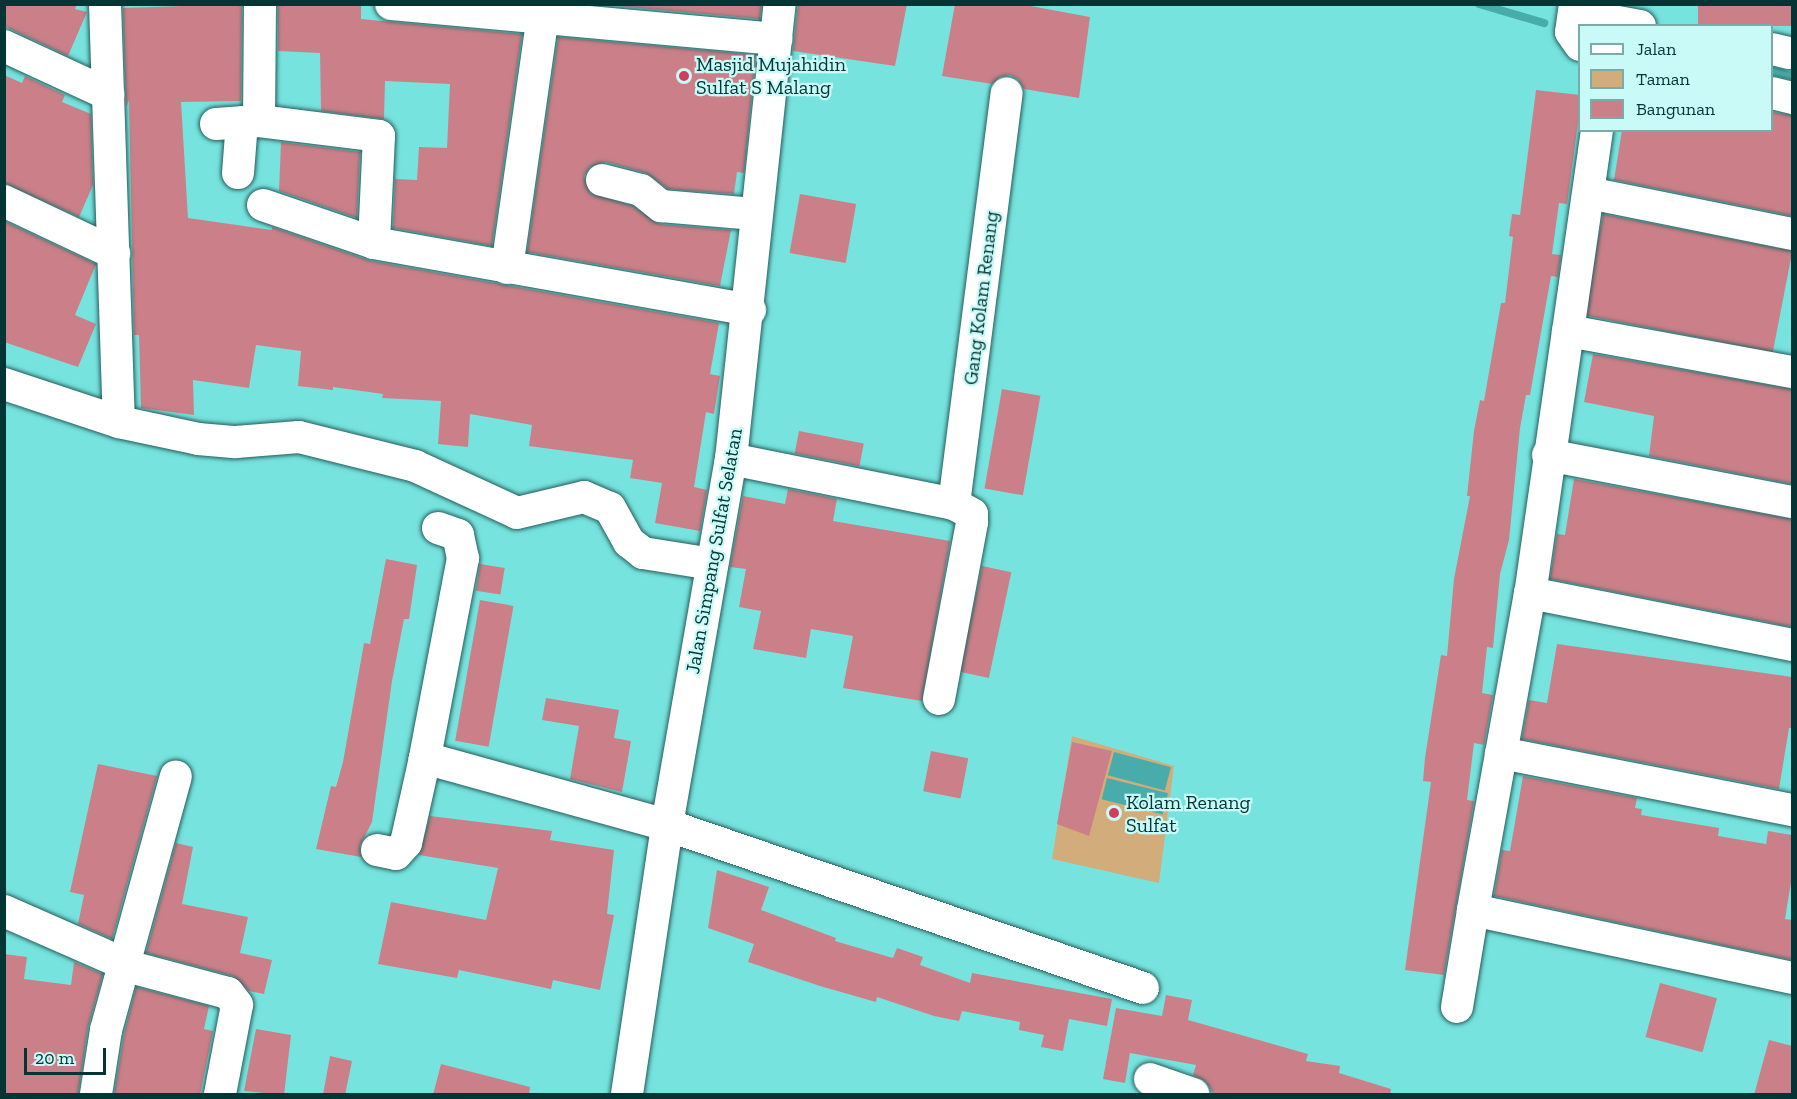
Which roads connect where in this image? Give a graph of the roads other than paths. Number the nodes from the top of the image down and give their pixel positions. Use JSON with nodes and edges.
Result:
{"nodes":[{"id":1,"x":105,"y":4,"type":"edge"},
{"id":2,"x":260,"y":4,"type":"edge"},
{"id":3,"x":391,"y":4,"type":"edge"},
{"id":4,"x":780,"y":4,"type":"edge"},
{"id":5,"x":1575,"y":9,"type":"edge"},
{"id":6,"x":542,"y":21,"type":"junction"},
{"id":7,"x":1632,"y":24,"type":"edge"},
{"id":8,"x":776,"y":39,"type":"junction"},
{"id":9,"x":1578,"y":42,"type":"edge"},
{"id":10,"x":4,"y":46,"type":"edge"},
{"id":11,"x":1007,"y":93,"type":"dead end"},
{"id":12,"x":1773,"y":93,"type":"edge"},
{"id":13,"x":108,"y":94,"type":"junction"},
{"id":14,"x":1792,"y":98,"type":"edge"},
{"id":15,"x":239,"y":122,"type":"junction"},
{"id":16,"x":1597,"y":132,"type":"edge"},
{"id":17,"x":238,"y":173,"type":"dead end"},
{"id":18,"x":602,"y":180,"type":"dead end"},
{"id":19,"x":1589,"y":193,"type":"junction"},
{"id":20,"x":4,"y":201,"type":"edge"},
{"id":21,"x":263,"y":204,"type":"dead end"},
{"id":22,"x":755,"y":214,"type":"junction"},
{"id":23,"x":1792,"y":234,"type":"edge"},
{"id":24,"x":374,"y":243,"type":"junction"},
{"id":25,"x":114,"y":253,"type":"junction"},
{"id":26,"x":507,"y":268,"type":"junction"},
{"id":27,"x":750,"y":310,"type":"junction"},
{"id":28,"x":1568,"y":331,"type":"junction"},
{"id":29,"x":1792,"y":372,"type":"edge"},
{"id":30,"x":4,"y":384,"type":"edge"},
{"id":31,"x":119,"y":422,"type":"junction"},
{"id":32,"x":1548,"y":455,"type":"junction"},
{"id":33,"x":731,"y":459,"type":"junction"},
{"id":34,"x":1792,"y":502,"type":"edge"},
{"id":35,"x":954,"y":504,"type":"junction"},
{"id":36,"x":438,"y":528,"type":"dead end"},
{"id":37,"x":712,"y":564,"type":"junction"},
{"id":38,"x":1530,"y":593,"type":"junction"},
{"id":39,"x":1792,"y":645,"type":"edge"},
{"id":40,"x":939,"y":699,"type":"dead end"},
{"id":41,"x":1502,"y":753,"type":"junction"},
{"id":42,"x":425,"y":758,"type":"junction"},
{"id":43,"x":176,"y":776,"type":"dead end"},
{"id":44,"x":1792,"y":810,"type":"edge"},
{"id":45,"x":667,"y":825,"type":"junction"},
{"id":46,"x":377,"y":850,"type":"dead end"},
{"id":47,"x":1473,"y":910,"type":"junction"},
{"id":48,"x":4,"y":911,"type":"edge"},
{"id":49,"x":125,"y":963,"type":"junction"},
{"id":50,"x":1792,"y":978,"type":"edge"},
{"id":51,"x":1143,"y":988,"type":"dead end"},
{"id":52,"x":1457,"y":1007,"type":"dead end"},
{"id":53,"x":1150,"y":1079,"type":"dead end"},
{"id":54,"x":96,"y":1095,"type":"edge"},
{"id":55,"x":219,"y":1095,"type":"edge"},
{"id":56,"x":627,"y":1095,"type":"edge"},
{"id":57,"x":1193,"y":1095,"type":"edge"}],
"edges":[{"from":1,"to":13,"type":"street"},
{"from":2,"to":15,"type":"street"},
{"from":3,"to":6,"type":"street"},
{"from":4,"to":8,"type":"street","name":"Jalan Simpang Sulfat Selatan"},
{"from":5,"to":7,"type":"street"},
{"from":5,"to":9,"type":"street"},
{"from":6,"to":8,"type":"street"},
{"from":6,"to":26,"type":"street"},
{"from":8,"to":22,"type":"street","name":"Jalan Simpang Sulfat Selatan"},
{"from":10,"to":13,"type":"street"},
{"from":11,"to":35,"type":"street","name":"Gang Kolam Renang"},
{"from":12,"to":14,"type":"street"},
{"from":13,"to":25,"type":"street"},
{"from":15,"to":17,"type":"street"},
{"from":15,"to":24,"type":"street"},
{"from":16,"to":19,"type":"street"},
{"from":18,"to":22,"type":"street"},
{"from":19,"to":23,"type":"street"},
{"from":19,"to":28,"type":"street"},
{"from":20,"to":25,"type":"street"},
{"from":21,"to":24,"type":"street"},
{"from":22,"to":27,"type":"street","name":"Jalan Simpang Sulfat Selatan"},
{"from":24,"to":26,"type":"street"},
{"from":25,"to":31,"type":"street"},
{"from":26,"to":27,"type":"street"},
{"from":27,"to":33,"type":"street","name":"Jalan Simpang Sulfat Selatan"},
{"from":28,"to":29,"type":"street"},
{"from":28,"to":32,"type":"street"},
{"from":30,"to":31,"type":"street"},
{"from":31,"to":37,"type":"street"},
{"from":32,"to":34,"type":"street"},
{"from":32,"to":38,"type":"street"},
{"from":33,"to":35,"type":"street"},
{"from":33,"to":37,"type":"street","name":"Jalan Simpang Sulfat Selatan"},
{"from":35,"to":40,"type":"street"},
{"from":36,"to":42,"type":"street"},
{"from":37,"to":45,"type":"street","name":"Jalan Simpang Sulfat Selatan"},
{"from":38,"to":39,"type":"street"},
{"from":38,"to":41,"type":"street"},
{"from":41,"to":44,"type":"street"},
{"from":41,"to":47,"type":"street"},
{"from":42,"to":45,"type":"street"},
{"from":42,"to":46,"type":"street"},
{"from":43,"to":49,"type":"street"},
{"from":45,"to":51,"type":"street"},
{"from":45,"to":56,"type":"street","name":"Jalan Simpang Sulfat Selatan"},
{"from":47,"to":50,"type":"street"},
{"from":47,"to":52,"type":"street"},
{"from":48,"to":49,"type":"street"},
{"from":49,"to":54,"type":"street"},
{"from":49,"to":55,"type":"street"},
{"from":53,"to":57,"type":"street"}]}
